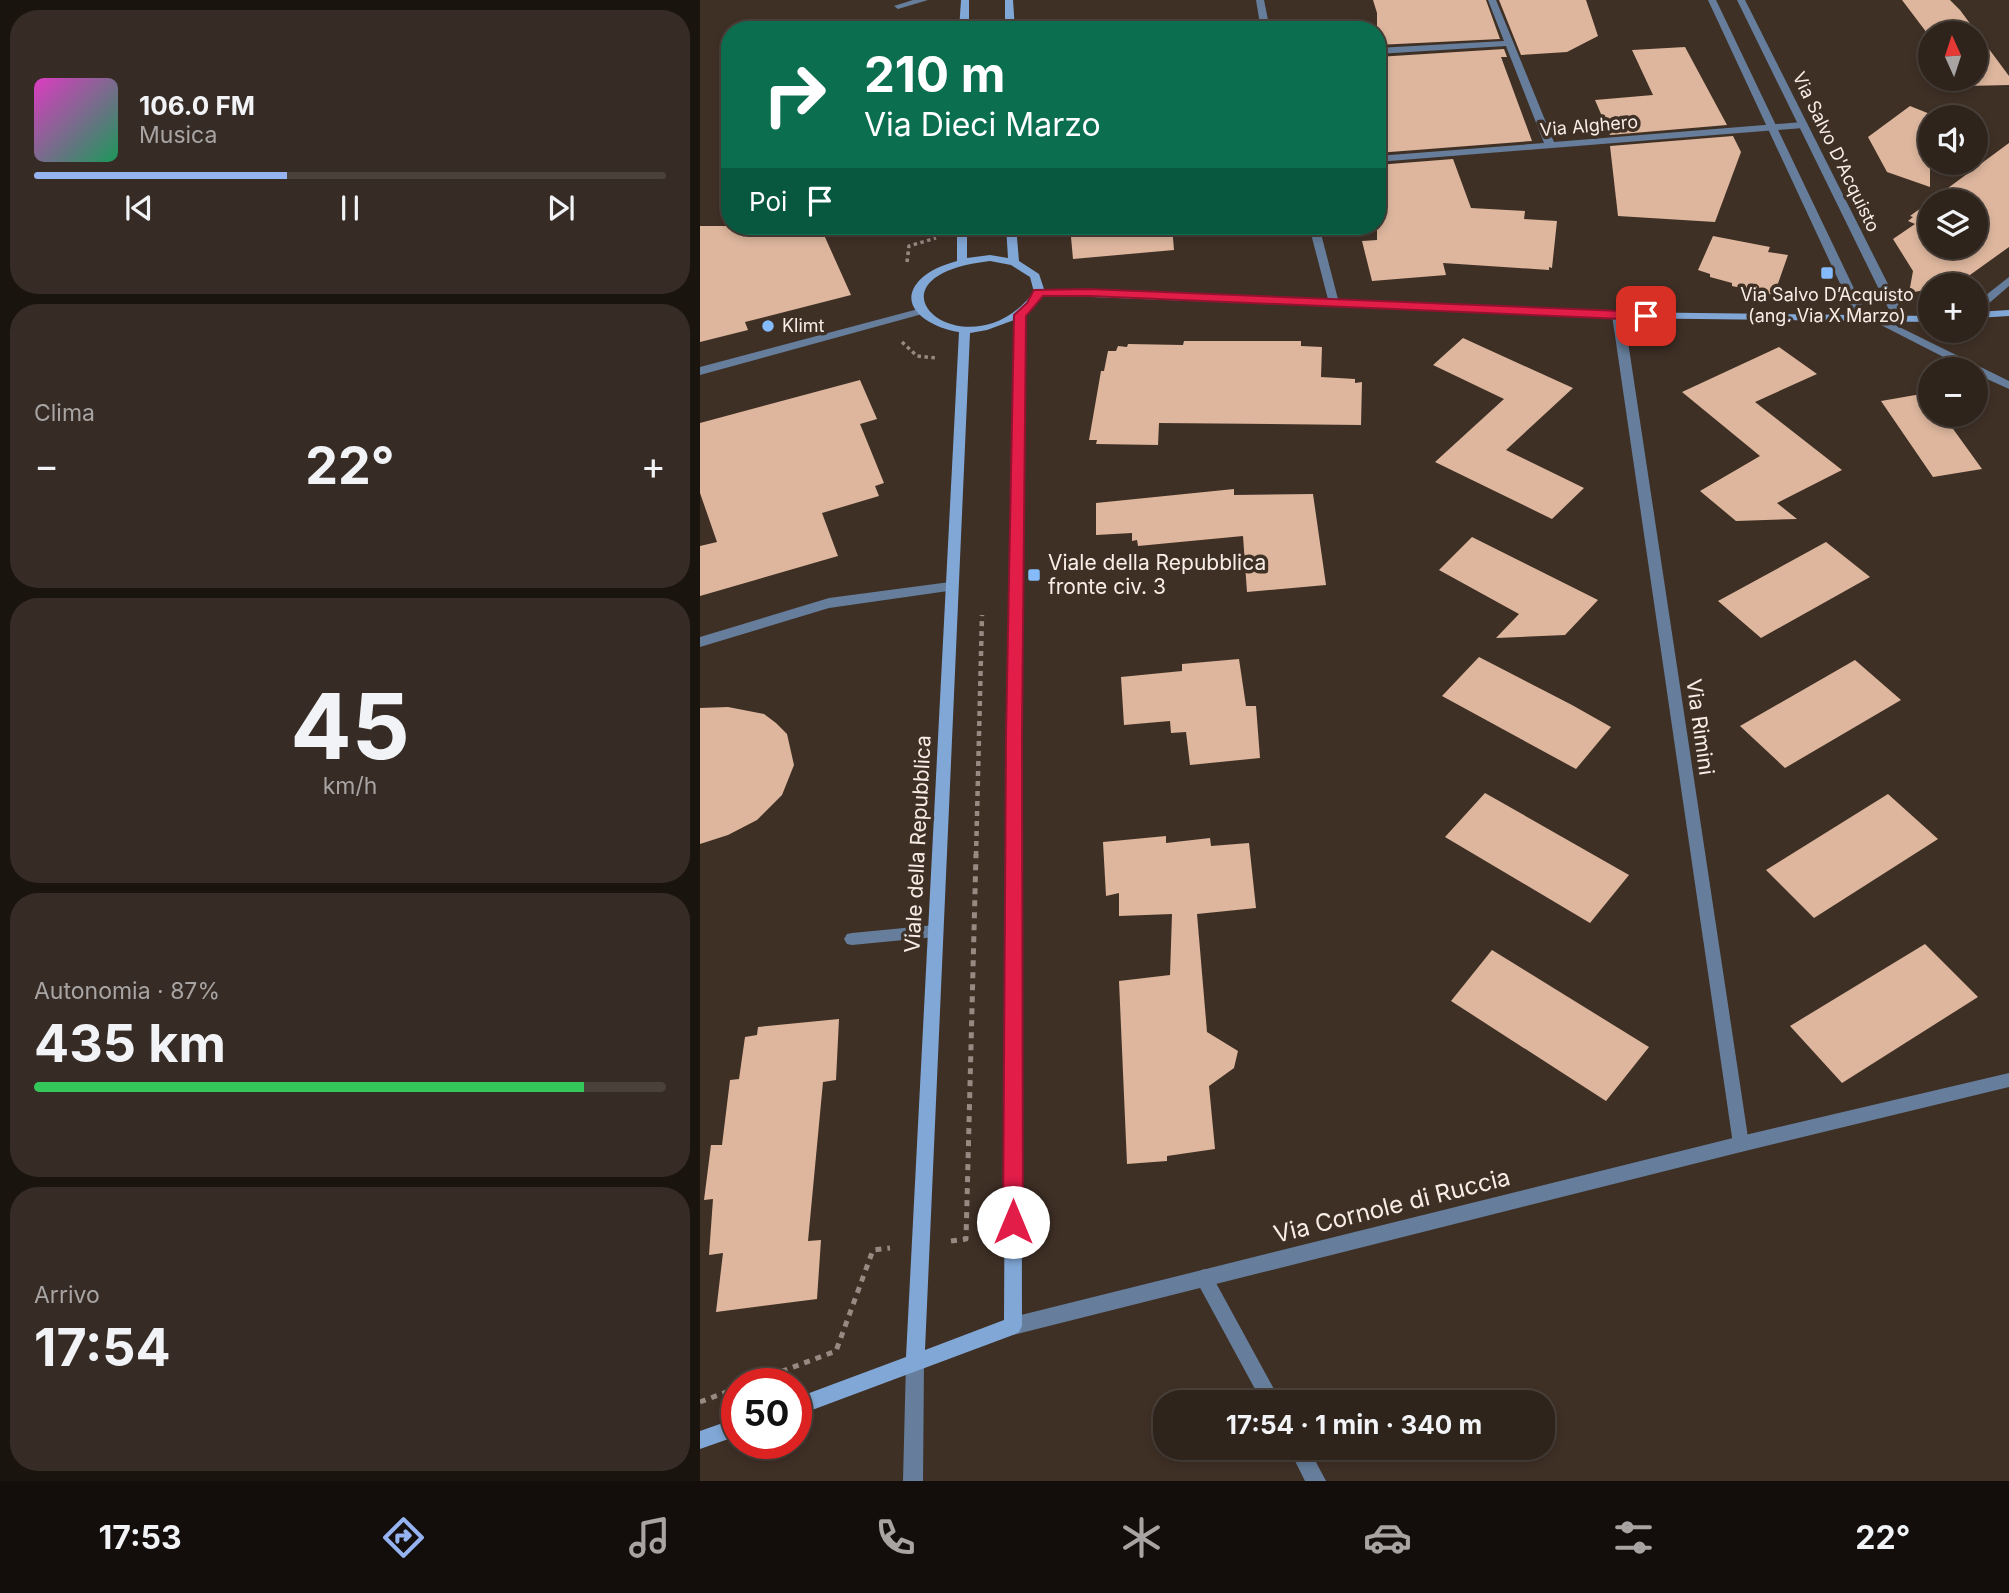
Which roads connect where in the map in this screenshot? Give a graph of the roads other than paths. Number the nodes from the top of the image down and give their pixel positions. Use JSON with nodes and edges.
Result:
{"nodes":[{"id":1,"x":924,"y":0,"type":"edge"},
{"id":2,"x":965,"y":0,"type":"edge"},
{"id":3,"x":1009,"y":0,"type":"edge"},
{"id":4,"x":1260,"y":0,"type":"edge"},
{"id":5,"x":1492,"y":0,"type":"edge"},
{"id":6,"x":1712,"y":0,"type":"edge"},
{"id":7,"x":1741,"y":0,"type":"edge"},
{"id":8,"x":898,"y":6,"type":"dead end"},
{"id":9,"x":964,"y":21,"type":"edge"},
{"id":10,"x":1010,"y":21,"type":"edge"},
{"id":11,"x":1264,"y":21,"type":"edge"},
{"id":12,"x":1510,"y":43,"type":"junction"},
{"id":13,"x":1386,"y":50,"type":"edge"},
{"id":14,"x":1803,"y":125,"type":"junction"},
{"id":15,"x":1772,"y":128,"type":"junction"},
{"id":16,"x":1550,"y":145,"type":"junction"},
{"id":17,"x":1386,"y":158,"type":"edge"},
{"id":18,"x":962,"y":235,"type":"edge"},
{"id":19,"x":1012,"y":235,"type":"edge"},
{"id":20,"x":1316,"y":235,"type":"edge"},
{"id":21,"x":962,"y":261,"type":"junction"},
{"id":22,"x":1014,"y":262,"type":"junction"},
{"id":23,"x":2009,"y":280,"type":"edge"},
{"id":24,"x":1039,"y":292,"type":"junction"},
{"id":25,"x":1988,"y":298,"type":"edge"},
{"id":26,"x":1334,"y":303,"type":"junction"},
{"id":27,"x":922,"y":311,"type":"junction"},
{"id":28,"x":2009,"y":313,"type":"edge"},
{"id":29,"x":1988,"y":314,"type":"edge"},
{"id":30,"x":1020,"y":315,"type":"junction"},
{"id":31,"x":1618,"y":315,"type":"junction"},
{"id":32,"x":1918,"y":319,"type":"edge"},
{"id":33,"x":1863,"y":320,"type":"junction"},
{"id":34,"x":1900,"y":320,"type":"junction"},
{"id":35,"x":1881,"y":321,"type":"junction"},
{"id":36,"x":965,"y":329,"type":"junction"},
{"id":37,"x":1950,"y":357,"type":"edge"},
{"id":38,"x":700,"y":371,"type":"edge"},
{"id":39,"x":1988,"y":376,"type":"edge"},
{"id":40,"x":2009,"y":385,"type":"edge"},
{"id":41,"x":950,"y":587,"type":"junction"},
{"id":42,"x":700,"y":642,"type":"edge"},
{"id":43,"x":935,"y":931,"type":"junction"},
{"id":44,"x":852,"y":939,"type":"dead end"},
{"id":45,"x":2009,"y":1080,"type":"edge"},
{"id":46,"x":1741,"y":1144,"type":"junction"},
{"id":47,"x":1204,"y":1278,"type":"junction"},
{"id":48,"x":1013,"y":1326,"type":"junction"},
{"id":49,"x":915,"y":1362,"type":"junction"},
{"id":50,"x":1265,"y":1390,"type":"edge"},
{"id":51,"x":812,"y":1401,"type":"edge"},
{"id":52,"x":721,"y":1433,"type":"edge"},
{"id":53,"x":700,"y":1440,"type":"edge"},
{"id":54,"x":1304,"y":1460,"type":"edge"},
{"id":55,"x":913,"y":1481,"type":"edge"},
{"id":56,"x":1316,"y":1481,"type":"edge"}],
"edges":[{"from":1,"to":8,"type":"street"},
{"from":2,"to":9,"type":"main road"},
{"from":3,"to":10,"type":"main road"},
{"from":4,"to":11,"type":"street"},
{"from":5,"to":12,"type":"street"},
{"from":6,"to":15,"type":"street"},
{"from":7,"to":14,"type":"street","name":"Via Salvo D'Acquisto"},
{"from":12,"to":13,"type":"street"},
{"from":12,"to":16,"type":"street"},
{"from":14,"to":15,"type":"street","name":"Via Alghero"},
{"from":14,"to":34,"type":"street","name":"Via Salvo D'Acquisto"},
{"from":15,"to":16,"type":"street","name":"Via Alghero"},
{"from":15,"to":33,"type":"street"},
{"from":16,"to":17,"type":"street","name":"Via Alghero"},
{"from":18,"to":21,"type":"main road"},
{"from":19,"to":22,"type":"main road"},
{"from":20,"to":26,"type":"street"},
{"from":21,"to":22,"type":"main road"},
{"from":21,"to":27,"type":"main road"},
{"from":22,"to":24,"type":"main road"},
{"from":23,"to":25,"type":"street"},
{"from":24,"to":26,"type":"main road"},
{"from":24,"to":30,"type":"main road"},
{"from":26,"to":31,"type":"main road"},
{"from":27,"to":36,"type":"main road"},
{"from":27,"to":38,"type":"street"},
{"from":28,"to":29,"type":"main road"},
{"from":30,"to":36,"type":"main road"},
{"from":30,"to":48,"type":"main road"},
{"from":31,"to":33,"type":"main road"},
{"from":31,"to":46,"type":"street","name":"Via Rimini"},
{"from":32,"to":34,"type":"main road"},
{"from":33,"to":35,"type":"main road"},
{"from":34,"to":35,"type":"main road"},
{"from":35,"to":37,"type":"street"},
{"from":36,"to":41,"type":"main road","name":"Viale della Repubblica"},
{"from":39,"to":40,"type":"street"},
{"from":41,"to":42,"type":"street"},
{"from":41,"to":43,"type":"main road","name":"Viale della Repubblica"},
{"from":43,"to":44,"type":"street"},
{"from":43,"to":49,"type":"main road","name":"Viale della Repubblica"},
{"from":45,"to":46,"type":"street","name":"Via Cornole di Ruccia"},
{"from":46,"to":47,"type":"street","name":"Via Cornole di Ruccia"},
{"from":47,"to":48,"type":"street","name":"Via Cornole di Ruccia"},
{"from":47,"to":50,"type":"street"},
{"from":48,"to":49,"type":"main road","name":"Via Cornole di Ruccia"},
{"from":49,"to":51,"type":"main road","name":"Via Cornole di Ruccia"},
{"from":49,"to":55,"type":"street"},
{"from":52,"to":53,"type":"main road"},
{"from":54,"to":56,"type":"street"}]}
